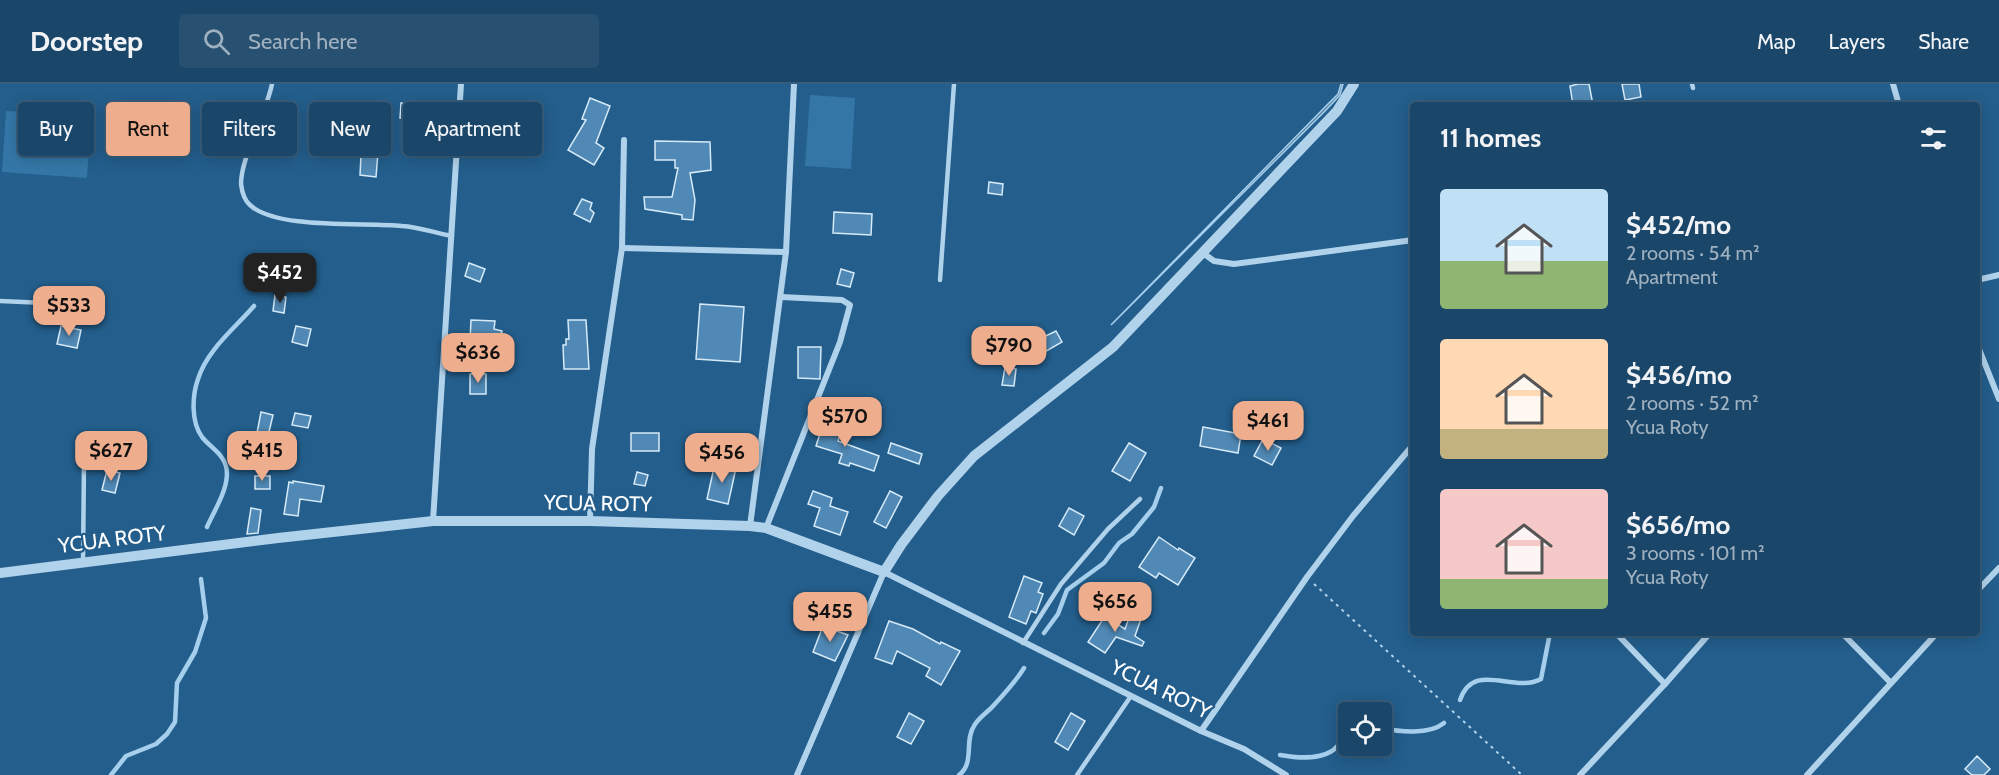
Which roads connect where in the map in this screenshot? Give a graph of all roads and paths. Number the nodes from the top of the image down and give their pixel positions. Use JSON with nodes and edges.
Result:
{"nodes":[{"id":1,"x":272,"y":84,"type":"edge"},
{"id":2,"x":461,"y":84,"type":"edge"},
{"id":3,"x":794,"y":84,"type":"edge"},
{"id":4,"x":954,"y":84,"type":"edge"},
{"id":5,"x":1354,"y":84,"type":"edge"},
{"id":6,"x":1893,"y":84,"type":"edge"},
{"id":7,"x":1898,"y":102,"type":"edge"},
{"id":8,"x":624,"y":140,"type":"dead end"},
{"id":9,"x":452,"y":236,"type":"junction"},
{"id":10,"x":1410,"y":240,"type":"edge"},
{"id":11,"x":622,"y":248,"type":"junction"},
{"id":12,"x":786,"y":252,"type":"junction"},
{"id":13,"x":1203,"y":253,"type":"junction"},
{"id":14,"x":1999,"y":275,"type":"edge"},
{"id":15,"x":1980,"y":279,"type":"edge"},
{"id":16,"x":940,"y":280,"type":"dead end"},
{"id":17,"x":781,"y":297,"type":"junction"},
{"id":18,"x":0,"y":301,"type":"edge"},
{"id":19,"x":91,"y":305,"type":"dead end"},
{"id":20,"x":1980,"y":352,"type":"edge"},
{"id":21,"x":1999,"y":399,"type":"edge"},
{"id":22,"x":1410,"y":448,"type":"edge"},
{"id":23,"x":84,"y":461,"type":"dead end"},
{"id":24,"x":1140,"y":499,"type":"dead end"},
{"id":25,"x":433,"y":521,"type":"junction"},
{"id":26,"x":590,"y":521,"type":"junction"},
{"id":27,"x":750,"y":526,"type":"junction"},
{"id":28,"x":766,"y":528,"type":"junction"},
{"id":29,"x":83,"y":563,"type":"junction"},
{"id":30,"x":1999,"y":568,"type":"edge"},
{"id":31,"x":884,"y":572,"type":"junction"},
{"id":32,"x":0,"y":573,"type":"edge"},
{"id":33,"x":1307,"y":577,"type":"junction"},
{"id":34,"x":1980,"y":588,"type":"edge"},
{"id":35,"x":1619,"y":636,"type":"edge"},
{"id":36,"x":1707,"y":636,"type":"edge"},
{"id":37,"x":1845,"y":636,"type":"edge"},
{"id":38,"x":1934,"y":636,"type":"edge"},
{"id":39,"x":1023,"y":643,"type":"junction"},
{"id":40,"x":1890,"y":682,"type":"junction"},
{"id":41,"x":1665,"y":684,"type":"junction"},
{"id":42,"x":1131,"y":696,"type":"junction"},
{"id":43,"x":1201,"y":731,"type":"junction"},
{"id":44,"x":797,"y":775,"type":"edge"},
{"id":45,"x":1077,"y":775,"type":"edge"},
{"id":46,"x":1286,"y":775,"type":"edge"},
{"id":47,"x":1522,"y":775,"type":"edge"},
{"id":48,"x":1580,"y":775,"type":"edge"},
{"id":49,"x":1807,"y":775,"type":"edge"}],
"edges":[{"from":1,"to":9,"type":"lane"},
{"from":2,"to":9,"type":"street"},
{"from":3,"to":12,"type":"street"},
{"from":4,"to":16,"type":"lane"},
{"from":5,"to":13,"type":"street"},
{"from":6,"to":7,"type":"street"},
{"from":8,"to":11,"type":"street"},
{"from":9,"to":25,"type":"street"},
{"from":10,"to":13,"type":"street"},
{"from":11,"to":12,"type":"street"},
{"from":11,"to":26,"type":"street"},
{"from":12,"to":17,"type":"street"},
{"from":13,"to":31,"type":"street"},
{"from":14,"to":15,"type":"street"},
{"from":17,"to":27,"type":"street"},
{"from":17,"to":28,"type":"street"},
{"from":18,"to":19,"type":"lane"},
{"from":20,"to":21,"type":"street"},
{"from":22,"to":33,"type":"street"},
{"from":23,"to":29,"type":"lane"},
{"from":24,"to":39,"type":"lane"},
{"from":25,"to":26,"type":"street","name":"YCUA ROTY"},
{"from":25,"to":29,"type":"street","name":"YCUA ROTY"},
{"from":26,"to":27,"type":"street","name":"YCUA ROTY"},
{"from":27,"to":28,"type":"street","name":"YCUA ROTY"},
{"from":28,"to":31,"type":"street","name":"YCUA ROTY"},
{"from":29,"to":32,"type":"street","name":"YCUA ROTY"},
{"from":30,"to":34,"type":"street"},
{"from":31,"to":39,"type":"street","name":"YCUA ROTY"},
{"from":31,"to":44,"type":"street"},
{"from":33,"to":43,"type":"street"},
{"from":33,"to":47,"type":"path"},
{"from":35,"to":41,"type":"street"},
{"from":36,"to":41,"type":"street"},
{"from":37,"to":40,"type":"street"},
{"from":38,"to":40,"type":"street"},
{"from":39,"to":42,"type":"street","name":"YCUA ROTY"},
{"from":40,"to":49,"type":"street"},
{"from":41,"to":48,"type":"street"},
{"from":42,"to":43,"type":"street","name":"YCUA ROTY"},
{"from":42,"to":45,"type":"lane"},
{"from":43,"to":46,"type":"street","name":"YCUA ROTY"}]}
